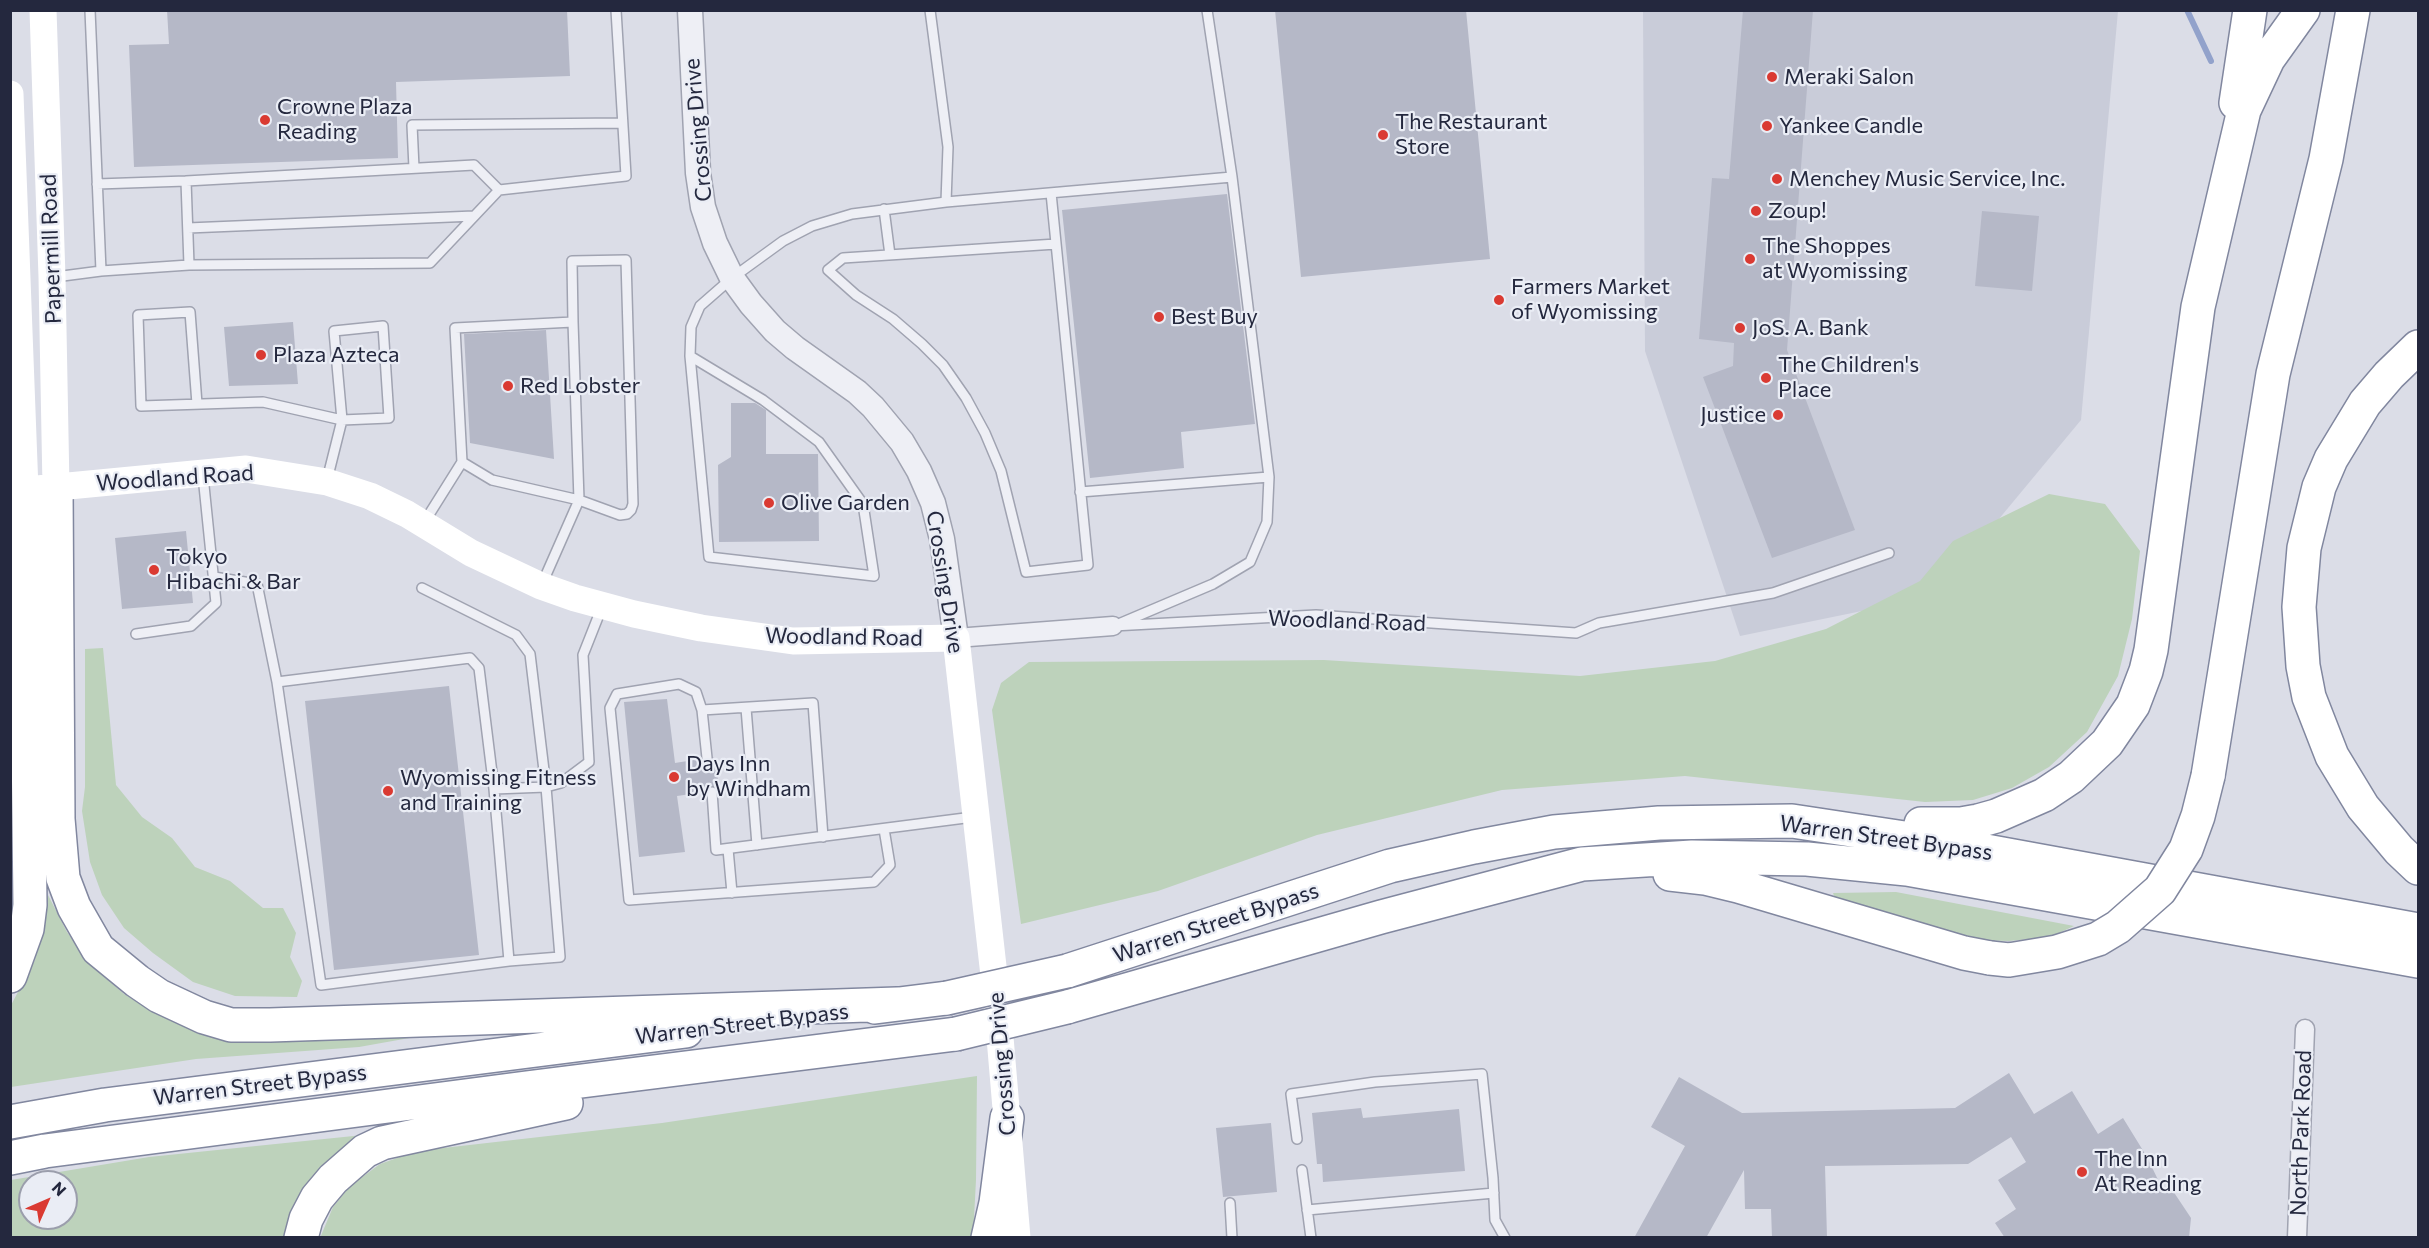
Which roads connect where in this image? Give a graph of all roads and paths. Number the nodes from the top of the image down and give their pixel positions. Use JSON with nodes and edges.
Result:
{"nodes":[{"id":1,"x":43,"y":10,"type":"edge"},
{"id":2,"x":90,"y":10,"type":"edge"},
{"id":3,"x":616,"y":10,"type":"edge"},
{"id":4,"x":690,"y":10,"type":"edge"},
{"id":5,"x":930,"y":10,"type":"edge"},
{"id":6,"x":1207,"y":10,"type":"edge"},
{"id":7,"x":2250,"y":10,"type":"edge"},
{"id":8,"x":2303,"y":10,"type":"edge"},
{"id":9,"x":2350,"y":21,"type":"edge"},
{"id":10,"x":10,"y":94,"type":"edge"},
{"id":11,"x":622,"y":123,"type":"junction"},
{"id":12,"x":414,"y":168,"type":"junction"},
{"id":13,"x":1232,"y":177,"type":"junction"},
{"id":14,"x":186,"y":181,"type":"junction"},
{"id":15,"x":97,"y":184,"type":"junction"},
{"id":16,"x":499,"y":190,"type":"junction"},
{"id":17,"x":1051,"y":193,"type":"junction"},
{"id":18,"x":946,"y":202,"type":"junction"},
{"id":19,"x":884,"y":209,"type":"junction"},
{"id":20,"x":474,"y":216,"type":"junction"},
{"id":21,"x":2216,"y":226,"type":"junction"},
{"id":22,"x":188,"y":228,"type":"junction"},
{"id":23,"x":1056,"y":244,"type":"junction"},
{"id":24,"x":890,"y":255,"type":"junction"},
{"id":25,"x":189,"y":265,"type":"junction"},
{"id":26,"x":101,"y":271,"type":"junction"},
{"id":27,"x":52,"y":277,"type":"junction"},
{"id":28,"x":732,"y":278,"type":"junction"},
{"id":29,"x":573,"y":322,"type":"junction"},
{"id":30,"x":2418,"y":347,"type":"edge"},
{"id":31,"x":690,"y":356,"type":"junction"},
{"id":32,"x":196,"y":404,"type":"junction"},
{"id":33,"x":342,"y":420,"type":"junction"},
{"id":34,"x":462,"y":462,"type":"junction"},
{"id":35,"x":203,"y":474,"type":"junction"},
{"id":36,"x":1269,"y":477,"type":"junction"},
{"id":37,"x":327,"y":482,"type":"junction"},
{"id":38,"x":30,"y":490,"type":"edge"},
{"id":39,"x":1080,"y":492,"type":"junction"},
{"id":40,"x":579,"y":500,"type":"junction"},
{"id":41,"x":424,"y":524,"type":"junction"},
{"id":42,"x":1889,"y":553,"type":"dead end"},
{"id":43,"x":213,"y":577,"type":"junction"},
{"id":44,"x":541,"y":586,"type":"junction"},
{"id":45,"x":422,"y":588,"type":"dead end"},
{"id":46,"x":602,"y":607,"type":"junction"},
{"id":47,"x":1113,"y":626,"type":"junction"},
{"id":48,"x":136,"y":634,"type":"dead end"},
{"id":49,"x":956,"y":638,"type":"junction"},
{"id":50,"x":277,"y":682,"type":"junction"},
{"id":51,"x":746,"y":708,"type":"junction"},
{"id":52,"x":702,"y":710,"type":"junction"},
{"id":53,"x":707,"y":758,"type":"dead end"},
{"id":54,"x":546,"y":787,"type":"junction"},
{"id":55,"x":494,"y":789,"type":"junction"},
{"id":56,"x":712,"y":792,"type":"dead end"},
{"id":57,"x":976,"y":817,"type":"junction"},
{"id":58,"x":1792,"y":821,"type":"junction"},
{"id":59,"x":884,"y":829,"type":"junction"},
{"id":60,"x":823,"y":837,"type":"junction"},
{"id":61,"x":757,"y":845,"type":"junction"},
{"id":62,"x":728,"y":849,"type":"junction"},
{"id":63,"x":2418,"y":868,"type":"edge"},
{"id":64,"x":732,"y":893,"type":"junction"},
{"id":65,"x":1381,"y":917,"type":"junction"},
{"id":66,"x":2418,"y":930,"type":"edge"},
{"id":67,"x":509,"y":961,"type":"junction"},
{"id":68,"x":2418,"y":961,"type":"edge"},
{"id":69,"x":10,"y":976,"type":"edge"},
{"id":70,"x":897,"y":1004,"type":"junction"},
{"id":71,"x":2305,"y":1029,"type":"dead end"},
{"id":72,"x":924,"y":1039,"type":"junction"},
{"id":73,"x":1007,"y":1118,"type":"junction"},
{"id":74,"x":10,"y":1122,"type":"edge"},
{"id":75,"x":1298,"y":1138,"type":"dead end"},
{"id":76,"x":10,"y":1158,"type":"edge"},
{"id":77,"x":1302,"y":1170,"type":"dead end"},
{"id":78,"x":1494,"y":1193,"type":"junction"},
{"id":79,"x":1230,"y":1203,"type":"dead end"},
{"id":80,"x":1307,"y":1209,"type":"junction"},
{"id":81,"x":301,"y":1238,"type":"edge"},
{"id":82,"x":988,"y":1238,"type":"edge"},
{"id":83,"x":1017,"y":1238,"type":"edge"},
{"id":84,"x":1232,"y":1238,"type":"edge"},
{"id":85,"x":1311,"y":1238,"type":"edge"},
{"id":86,"x":1505,"y":1238,"type":"edge"},
{"id":87,"x":2297,"y":1238,"type":"edge"}],
"edges":[{"from":1,"to":27,"type":"main road","name":"Papermill Road"},
{"from":2,"to":15,"type":"lane"},
{"from":3,"to":11,"type":"lane"},
{"from":4,"to":28,"type":"street","name":"Crossing Drive"},
{"from":5,"to":18,"type":"lane"},
{"from":6,"to":13,"type":"lane"},
{"from":7,"to":21,"type":"highway"},
{"from":8,"to":21,"type":"highway"},
{"from":9,"to":65,"type":"highway","bridge":true},
{"from":10,"to":38,"type":"main road","name":"Papermill Road"},
{"from":11,"to":12,"type":"lane"},
{"from":11,"to":16,"type":"lane"},
{"from":12,"to":14,"type":"lane"},
{"from":12,"to":16,"type":"lane"},
{"from":13,"to":17,"type":"lane"},
{"from":13,"to":36,"type":"lane"},
{"from":14,"to":15,"type":"lane"},
{"from":14,"to":22,"type":"lane"},
{"from":15,"to":26,"type":"lane"},
{"from":16,"to":20,"type":"lane"},
{"from":17,"to":18,"type":"lane"},
{"from":17,"to":23,"type":"lane"},
{"from":18,"to":19,"type":"lane"},
{"from":19,"to":24,"type":"lane"},
{"from":19,"to":28,"type":"lane"},
{"from":20,"to":22,"type":"lane"},
{"from":20,"to":25,"type":"lane"},
{"from":21,"to":58,"type":"highway"},
{"from":22,"to":25,"type":"lane"},
{"from":23,"to":24,"type":"lane"},
{"from":23,"to":39,"type":"lane"},
{"from":24,"to":39,"type":"lane"},
{"from":25,"to":26,"type":"lane"},
{"from":26,"to":27,"type":"lane"},
{"from":27,"to":38,"type":"main road","name":"Papermill Road"},
{"from":28,"to":31,"type":"lane"},
{"from":28,"to":49,"type":"street","name":"Crossing Drive"},
{"from":29,"to":34,"type":"lane"},
{"from":29,"to":40,"type":"lane"},
{"from":29,"to":40,"type":"lane"},
{"from":30,"to":63,"type":"highway"},
{"from":31,"to":31,"type":"lane"},
{"from":32,"to":32,"type":"lane"},
{"from":32,"to":33,"type":"lane"},
{"from":33,"to":33,"type":"lane"},
{"from":33,"to":37,"type":"lane"},
{"from":34,"to":40,"type":"lane"},
{"from":34,"to":41,"type":"lane"},
{"from":35,"to":37,"type":"main road","name":"Woodland Road"},
{"from":35,"to":38,"type":"main road","name":"Woodland Road"},
{"from":35,"to":43,"type":"lane"},
{"from":36,"to":39,"type":"lane"},
{"from":36,"to":47,"type":"lane"},
{"from":37,"to":41,"type":"main road","name":"Woodland Road"},
{"from":38,"to":69,"type":"highway"},
{"from":38,"to":70,"type":"highway"},
{"from":40,"to":44,"type":"lane"},
{"from":41,"to":44,"type":"main road","name":"Woodland Road"},
{"from":42,"to":47,"type":"lane","name":"Woodland Road"},
{"from":43,"to":48,"type":"lane"},
{"from":43,"to":50,"type":"lane"},
{"from":44,"to":46,"type":"main road","name":"Woodland Road"},
{"from":45,"to":54,"type":"lane"},
{"from":46,"to":49,"type":"main road","name":"Woodland Road"},
{"from":46,"to":54,"type":"lane"},
{"from":47,"to":49,"type":"street","name":"Woodland Road"},
{"from":49,"to":57,"type":"main road","name":"Crossing Drive"},
{"from":50,"to":55,"type":"lane"},
{"from":50,"to":67,"type":"lane"},
{"from":51,"to":52,"type":"lane"},
{"from":51,"to":60,"type":"lane"},
{"from":51,"to":61,"type":"lane"},
{"from":52,"to":53,"type":"lane"},
{"from":52,"to":64,"type":"lane"},
{"from":54,"to":55,"type":"lane"},
{"from":54,"to":67,"type":"lane"},
{"from":55,"to":67,"type":"lane"},
{"from":56,"to":62,"type":"lane"},
{"from":57,"to":59,"type":"lane"},
{"from":57,"to":73,"type":"main road","name":"Crossing Drive"},
{"from":58,"to":66,"type":"highway","name":"Warren Street Bypass"},
{"from":58,"to":70,"type":"highway","name":"Warren Street Bypass","bridge":true},
{"from":59,"to":60,"type":"lane"},
{"from":59,"to":64,"type":"lane"},
{"from":60,"to":61,"type":"lane"},
{"from":61,"to":62,"type":"lane"},
{"from":62,"to":64,"type":"lane"},
{"from":65,"to":68,"type":"highway","name":"Warren Street Bypass"},
{"from":65,"to":72,"type":"highway","name":"Warren Street Bypass","bridge":true},
{"from":70,"to":74,"type":"highway","name":"Warren Street Bypass"},
{"from":71,"to":87,"type":"street","name":"North Park Road"},
{"from":72,"to":76,"type":"highway","name":"Warren Street Bypass"},
{"from":72,"to":81,"type":"highway"},
{"from":73,"to":82,"type":"highway"},
{"from":73,"to":83,"type":"main road","name":"Crossing Drive"},
{"from":75,"to":78,"type":"lane"},
{"from":77,"to":80,"type":"lane"},
{"from":78,"to":80,"type":"lane"},
{"from":78,"to":86,"type":"lane"},
{"from":79,"to":84,"type":"lane"},
{"from":80,"to":85,"type":"lane"}]}
